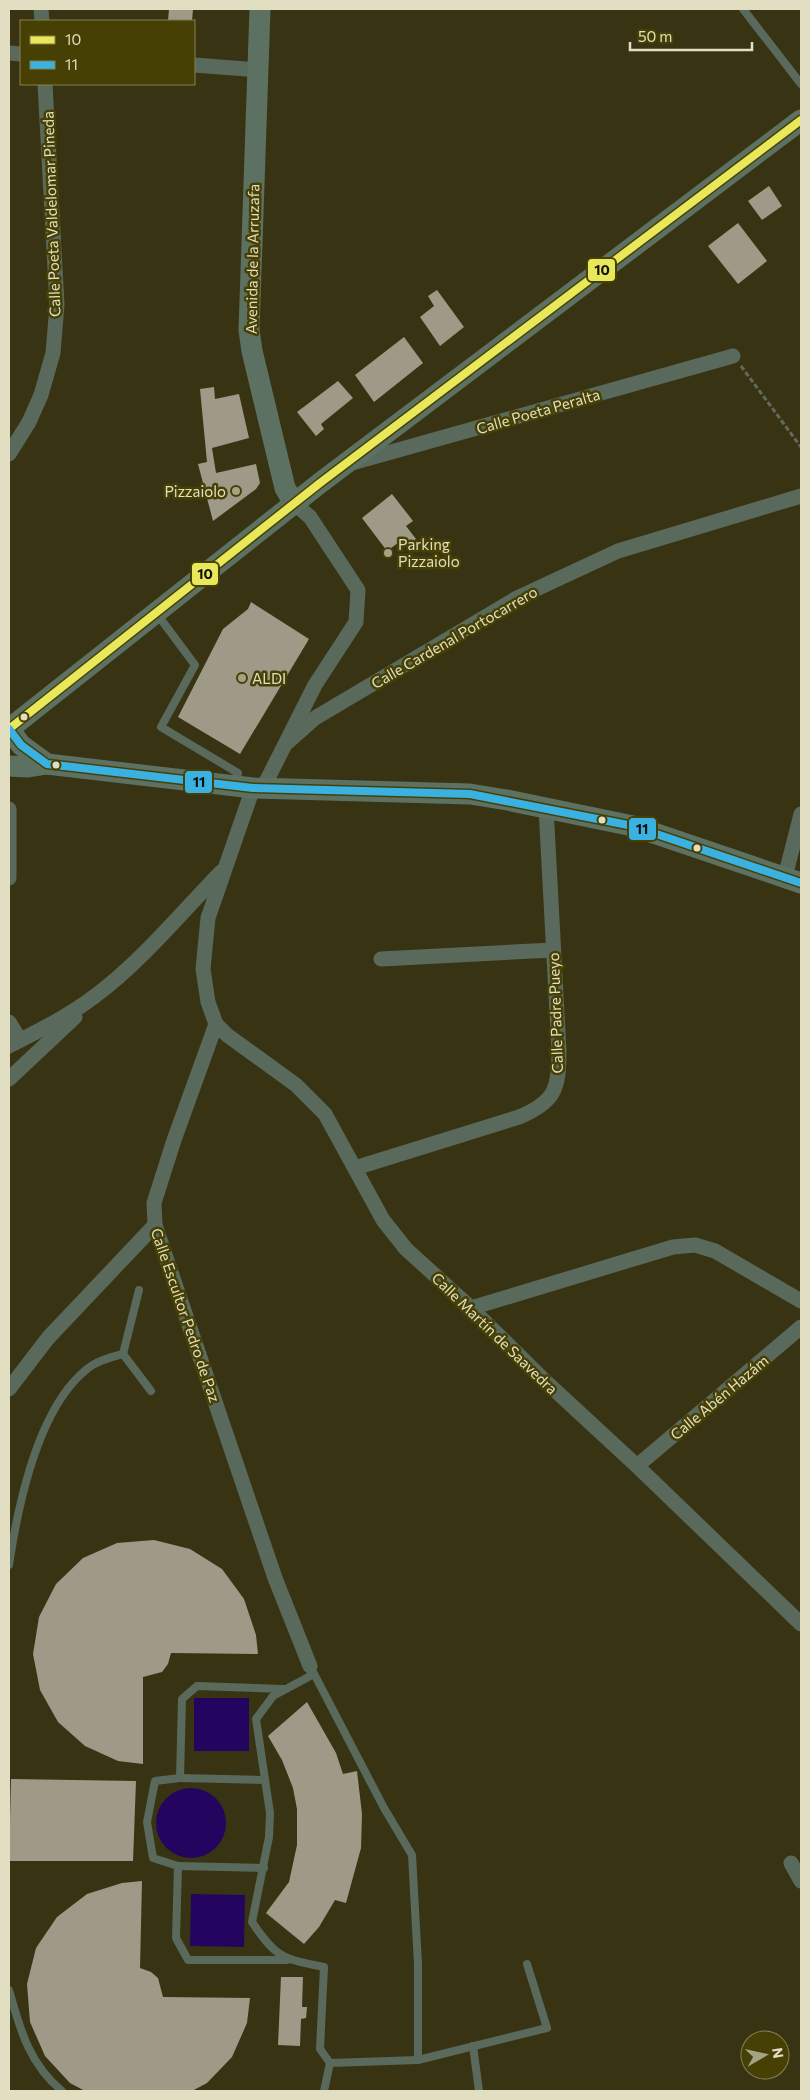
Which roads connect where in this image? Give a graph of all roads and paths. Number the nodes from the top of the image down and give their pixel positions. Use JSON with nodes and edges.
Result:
{"nodes":[{"id":1,"x":260,"y":9,"type":"edge"},
{"id":2,"x":743,"y":9,"type":"edge"},
{"id":3,"x":195,"y":65,"type":"edge"},
{"id":4,"x":259,"y":70,"type":"junction"},
{"id":5,"x":801,"y":84,"type":"edge"},
{"id":6,"x":45,"y":85,"type":"edge"},
{"id":7,"x":801,"y":120,"type":"edge"},
{"id":8,"x":733,"y":356,"type":"joint"},
{"id":9,"x":801,"y":447,"type":"edge"},
{"id":10,"x":9,"y":454,"type":"edge"},
{"id":11,"x":343,"y":465,"type":"junction"},
{"id":12,"x":801,"y":496,"type":"edge"},
{"id":13,"x":294,"y":503,"type":"junction"},
{"id":14,"x":156,"y":613,"type":"junction"},
{"id":15,"x":9,"y":729,"type":"edge"},
{"id":16,"x":288,"y":742,"type":"junction"},
{"id":17,"x":46,"y":764,"type":"junction"},
{"id":18,"x":9,"y":766,"type":"edge"},
{"id":19,"x":250,"y":788,"type":"junction"},
{"id":20,"x":546,"y":807,"type":"junction"},
{"id":21,"x":9,"y":809,"type":"edge"},
{"id":22,"x":801,"y":814,"type":"edge"},
{"id":23,"x":224,"y":869,"type":"junction"},
{"id":24,"x":9,"y":878,"type":"edge"},
{"id":25,"x":793,"y":880,"type":"edge"},
{"id":26,"x":553,"y":950,"type":"junction"},
{"id":27,"x":382,"y":959,"type":"dead end"},
{"id":28,"x":96,"y":996,"type":"junction"},
{"id":29,"x":9,"y":1022,"type":"edge"},
{"id":30,"x":216,"y":1024,"type":"junction"},
{"id":31,"x":14,"y":1043,"type":"edge"},
{"id":32,"x":9,"y":1079,"type":"edge"},
{"id":33,"x":355,"y":1168,"type":"junction"},
{"id":34,"x":155,"y":1225,"type":"junction"},
{"id":35,"x":139,"y":1290,"type":"dead end"},
{"id":36,"x":801,"y":1302,"type":"edge"},
{"id":37,"x":471,"y":1308,"type":"junction"},
{"id":38,"x":801,"y":1327,"type":"edge"},
{"id":39,"x":122,"y":1354,"type":"junction"},
{"id":40,"x":9,"y":1388,"type":"edge"},
{"id":41,"x":151,"y":1392,"type":"dead end"},
{"id":42,"x":637,"y":1466,"type":"junction"},
{"id":43,"x":9,"y":1565,"type":"edge"},
{"id":44,"x":801,"y":1624,"type":"edge"},
{"id":45,"x":312,"y":1670,"type":"junction"},
{"id":46,"x":286,"y":1689,"type":"junction"},
{"id":47,"x":180,"y":1778,"type":"junction"},
{"id":48,"x":263,"y":1780,"type":"junction"},
{"id":49,"x":791,"y":1863,"type":"dead end"},
{"id":50,"x":178,"y":1866,"type":"junction"},
{"id":51,"x":264,"y":1868,"type":"junction"},
{"id":52,"x":801,"y":1881,"type":"edge"},
{"id":53,"x":287,"y":1960,"type":"junction"},
{"id":54,"x":527,"y":1964,"type":"dead end"},
{"id":55,"x":9,"y":1990,"type":"edge"},
{"id":56,"x":473,"y":2046,"type":"junction"},
{"id":57,"x":418,"y":2060,"type":"junction"},
{"id":58,"x":330,"y":2063,"type":"junction"},
{"id":59,"x":62,"y":2091,"type":"edge"},
{"id":60,"x":324,"y":2091,"type":"edge"},
{"id":61,"x":480,"y":2091,"type":"edge"}],
"edges":[{"from":1,"to":4,"type":"street","name":"Avenida de la Arruzafa"},
{"from":2,"to":5,"type":"lane"},
{"from":3,"to":4,"type":"street"},
{"from":4,"to":13,"type":"street","name":"Avenida de la Arruzafa"},
{"from":6,"to":10,"type":"street","name":"Calle Poeta Valdelomar Pineda"},
{"from":7,"to":11,"type":"street"},
{"from":8,"to":9,"type":"path"},
{"from":8,"to":11,"type":"street","name":"Calle Poeta Peralta"},
{"from":11,"to":13,"type":"street"},
{"from":12,"to":16,"type":"street","name":"Calle Cardenal Portocarrero"},
{"from":13,"to":14,"type":"street"},
{"from":13,"to":16,"type":"street","name":"Calle Cardenal Portocarrero"},
{"from":14,"to":15,"type":"street"},
{"from":14,"to":19,"type":"lane"},
{"from":15,"to":17,"type":"street"},
{"from":16,"to":19,"type":"street","name":"Calle Cardenal Portocarrero"},
{"from":17,"to":18,"type":"street"},
{"from":17,"to":19,"type":"street"},
{"from":19,"to":20,"type":"street"},
{"from":19,"to":23,"type":"street"},
{"from":20,"to":25,"type":"street"},
{"from":20,"to":26,"type":"street","name":"Calle Padre Pueyo"},
{"from":21,"to":24,"type":"street"},
{"from":22,"to":25,"type":"street"},
{"from":23,"to":28,"type":"street"},
{"from":23,"to":30,"type":"street"},
{"from":26,"to":27,"type":"street"},
{"from":26,"to":33,"type":"street","name":"Calle Padre Pueyo"},
{"from":28,"to":31,"type":"street"},
{"from":28,"to":32,"type":"street"},
{"from":29,"to":31,"type":"street"},
{"from":30,"to":33,"type":"street","name":"Calle Martín de Saavedra"},
{"from":30,"to":34,"type":"street","name":"Calle Escultor Pedro de Paz"},
{"from":33,"to":37,"type":"street","name":"Calle Martín de Saavedra"},
{"from":34,"to":40,"type":"street"},
{"from":34,"to":45,"type":"street","name":"Calle Escultor Pedro de Paz"},
{"from":35,"to":39,"type":"lane"},
{"from":36,"to":37,"type":"street"},
{"from":37,"to":42,"type":"street","name":"Calle Martín de Saavedra"},
{"from":38,"to":42,"type":"street","name":"Calle Abén Hazám"},
{"from":39,"to":41,"type":"lane"},
{"from":39,"to":43,"type":"lane"},
{"from":42,"to":44,"type":"street","name":"Calle Martín de Saavedra"},
{"from":45,"to":46,"type":"lane"},
{"from":45,"to":57,"type":"lane"},
{"from":46,"to":47,"type":"lane"},
{"from":46,"to":48,"type":"lane"},
{"from":47,"to":48,"type":"lane"},
{"from":47,"to":50,"type":"lane"},
{"from":48,"to":51,"type":"lane"},
{"from":49,"to":52,"type":"street"},
{"from":50,"to":51,"type":"lane"},
{"from":50,"to":53,"type":"lane"},
{"from":51,"to":53,"type":"lane"},
{"from":53,"to":58,"type":"lane"},
{"from":54,"to":56,"type":"lane"},
{"from":55,"to":59,"type":"lane"},
{"from":56,"to":57,"type":"lane"},
{"from":56,"to":61,"type":"lane"},
{"from":57,"to":58,"type":"lane"},
{"from":58,"to":60,"type":"lane"}]}
